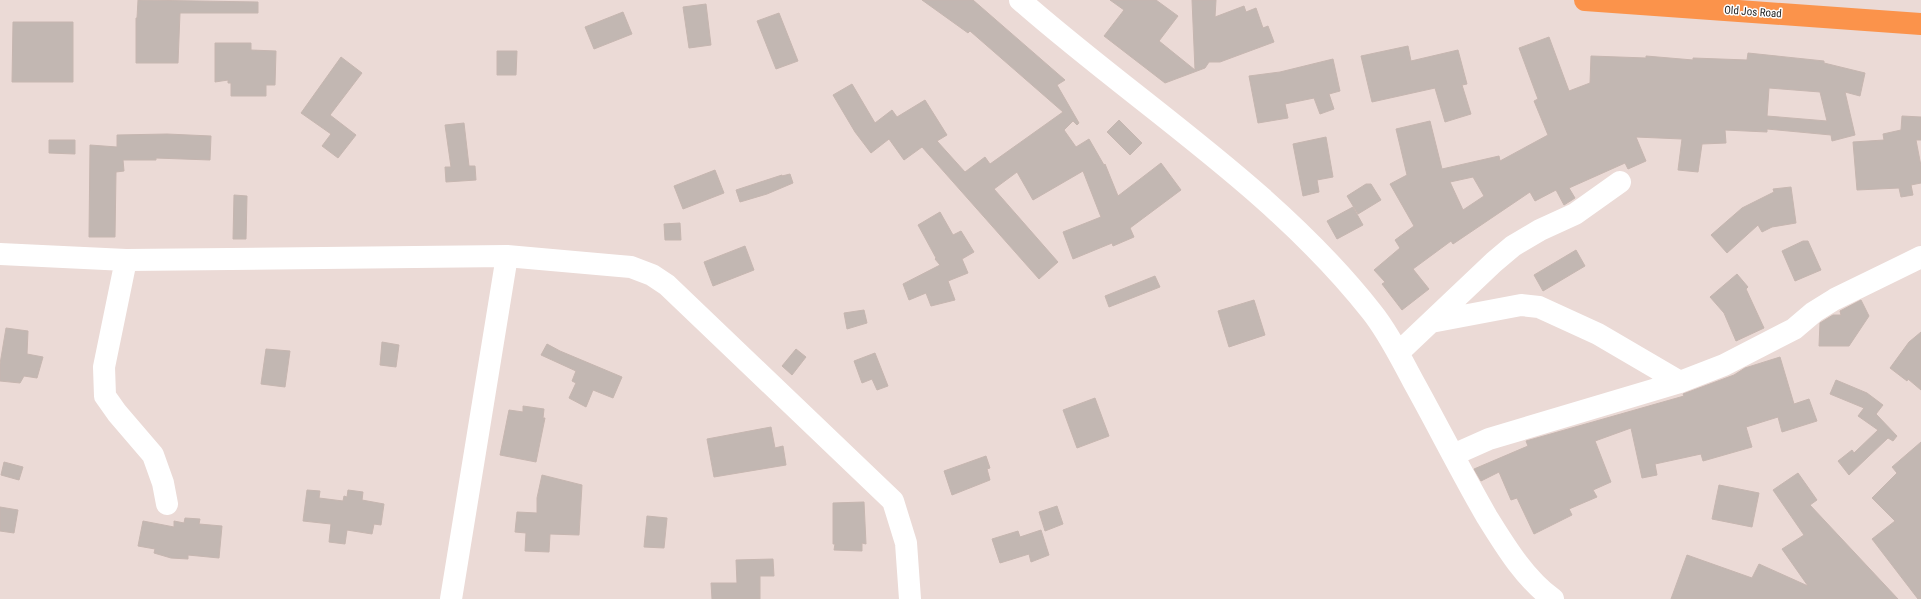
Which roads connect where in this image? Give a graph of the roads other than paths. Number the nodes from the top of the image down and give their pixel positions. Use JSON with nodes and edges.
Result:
{"nodes":[{"id":1,"x":1020,"y":0,"type":"edge"},
{"id":2,"x":1585,"y":0,"type":"edge"},
{"id":3,"x":1921,"y":24,"type":"edge"},
{"id":4,"x":1620,"y":182,"type":"dead end"},
{"id":5,"x":0,"y":254,"type":"edge"},
{"id":6,"x":508,"y":256,"type":"junction"},
{"id":7,"x":1921,"y":257,"type":"edge"},
{"id":8,"x":126,"y":260,"type":"junction"},
{"id":9,"x":1431,"y":322,"type":"junction"},
{"id":10,"x":1398,"y":353,"type":"junction"},
{"id":11,"x":1680,"y":382,"type":"junction"},
{"id":12,"x":1453,"y":455,"type":"junction"},
{"id":13,"x":167,"y":504,"type":"dead end"},
{"id":14,"x":451,"y":599,"type":"edge"},
{"id":15,"x":910,"y":599,"type":"edge"},
{"id":16,"x":1553,"y":599,"type":"edge"}],
"edges":[{"from":1,"to":10,"type":"street"},
{"from":2,"to":3,"type":"main road","name":"Old Jos Road"},
{"from":4,"to":9,"type":"street"},
{"from":5,"to":8,"type":"street"},
{"from":6,"to":8,"type":"street"},
{"from":6,"to":14,"type":"street"},
{"from":6,"to":15,"type":"street"},
{"from":7,"to":11,"type":"street"},
{"from":8,"to":13,"type":"street"},
{"from":9,"to":10,"type":"street"},
{"from":9,"to":11,"type":"street"},
{"from":10,"to":12,"type":"street"},
{"from":11,"to":12,"type":"street"},
{"from":12,"to":16,"type":"street"}]}
